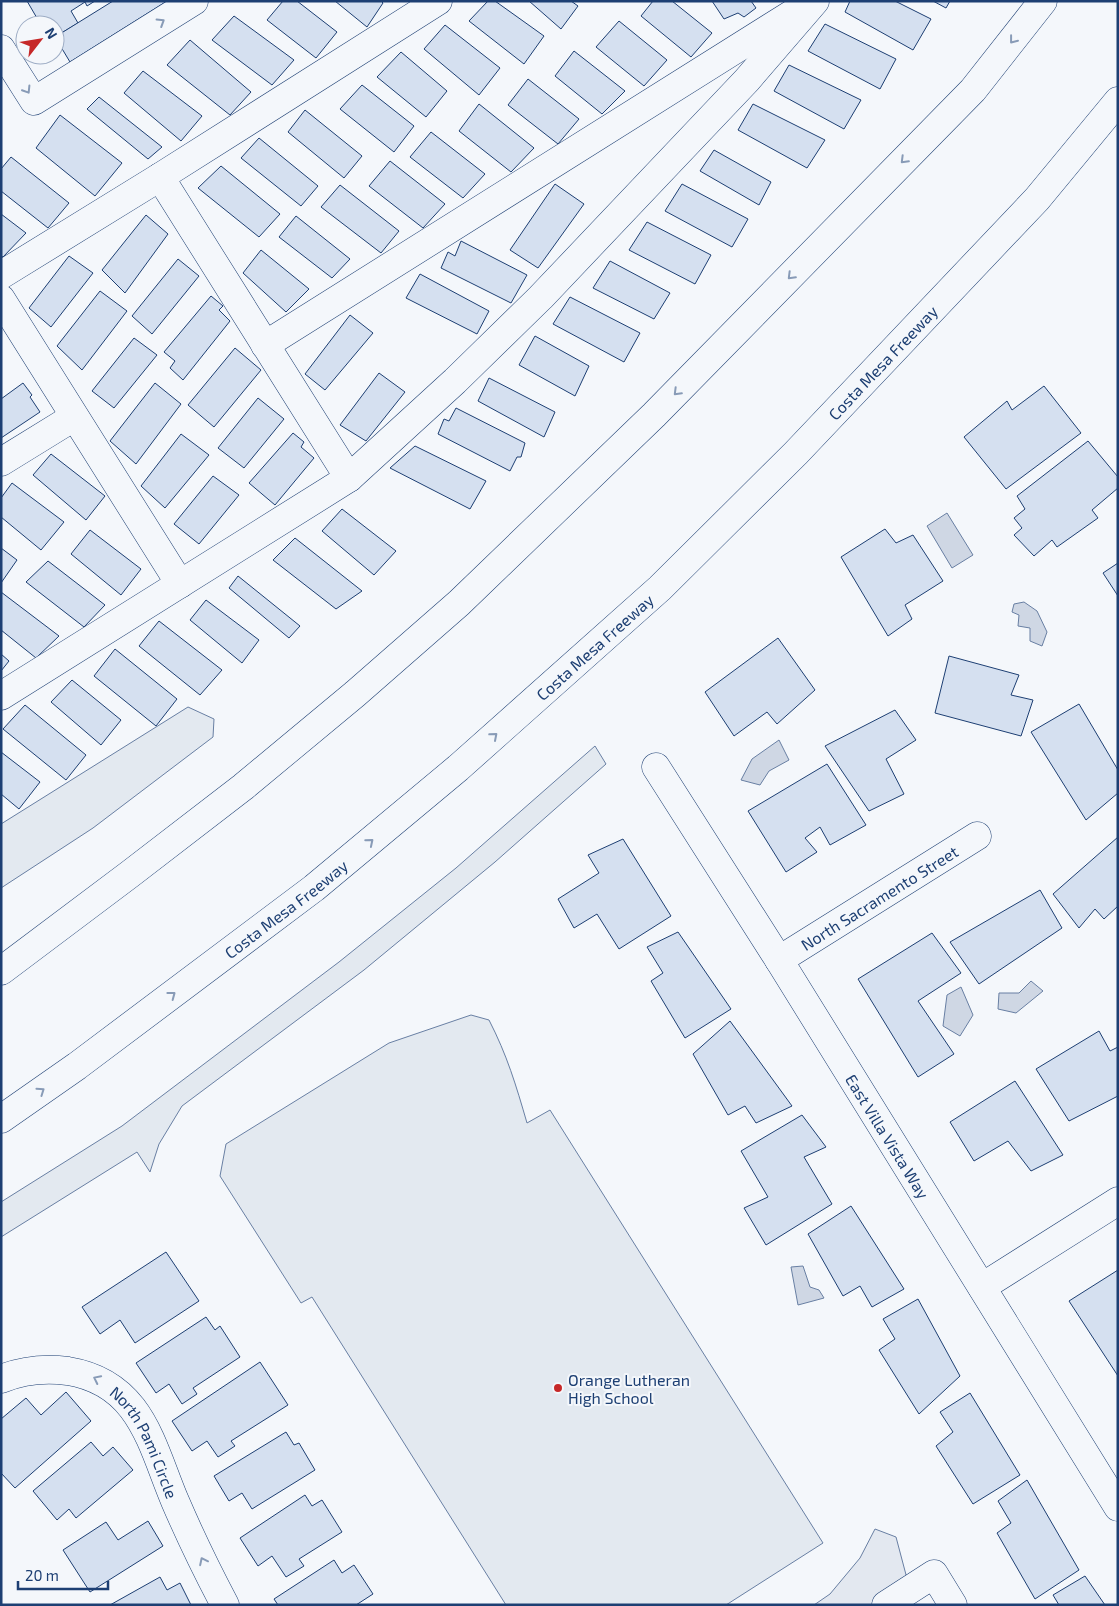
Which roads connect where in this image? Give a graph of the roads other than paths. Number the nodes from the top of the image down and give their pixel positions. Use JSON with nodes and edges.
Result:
{"nodes":[{"id":1,"x":194,"y":1,"type":"edge"},
{"id":2,"x":438,"y":1,"type":"edge"},
{"id":3,"x":813,"y":1,"type":"edge"},
{"id":4,"x":1043,"y":1,"type":"edge"},
{"id":5,"x":1,"y":49,"type":"edge"},
{"id":6,"x":1118,"y":100,"type":"edge"},
{"id":7,"x":160,"y":177,"type":"junction"},
{"id":8,"x":1,"y":275,"type":"edge"},
{"id":9,"x":1,"y":299,"type":"edge"},
{"id":10,"x":265,"y":345,"type":"junction"},
{"id":11,"x":74,"y":417,"type":"junction"},
{"id":12,"x":1,"y":462,"type":"edge"},
{"id":13,"x":349,"y":478,"type":"junction"},
{"id":14,"x":180,"y":584,"type":"junction"},
{"id":15,"x":1,"y":696,"type":"edge"},
{"id":16,"x":656,"y":767,"type":"dead end"},
{"id":17,"x":977,"y":836,"type":"dead end"},
{"id":18,"x":779,"y":960,"type":"junction"},
{"id":19,"x":1,"y":971,"type":"edge"},
{"id":20,"x":1,"y":1119,"type":"edge"},
{"id":21,"x":1118,"y":1200,"type":"edge"},
{"id":22,"x":982,"y":1287,"type":"junction"},
{"id":23,"x":1,"y":1379,"type":"edge"},
{"id":24,"x":1118,"y":1507,"type":"edge"},
{"id":25,"x":225,"y":1605,"type":"edge"},
{"id":26,"x":886,"y":1605,"type":"edge"},
{"id":27,"x":953,"y":1605,"type":"edge"}],
"edges":[{"from":5,"to":1,"type":"main road","one_way":true},
{"from":2,"to":7,"type":"main road"},
{"from":3,"to":10,"type":"main road"},
{"from":3,"to":13,"type":"main road"},
{"from":4,"to":19,"type":"main road","one_way":true},
{"from":20,"to":6,"type":"main road","name":"Costa Mesa Freeway","one_way":true},
{"from":7,"to":8,"type":"main road"},
{"from":7,"to":10,"type":"main road"},
{"from":9,"to":11,"type":"main road"},
{"from":10,"to":13,"type":"main road"},
{"from":11,"to":12,"type":"main road"},
{"from":11,"to":14,"type":"main road"},
{"from":13,"to":14,"type":"main road"},
{"from":14,"to":15,"type":"main road"},
{"from":16,"to":18,"type":"main road","name":"East Villa Vista Way"},
{"from":17,"to":18,"type":"main road","name":"North Sacramento Street"},
{"from":18,"to":22,"type":"main road","name":"East Villa Vista Way"},
{"from":21,"to":22,"type":"main road"},
{"from":22,"to":24,"type":"main road","name":"East Villa Vista Way"},
{"from":25,"to":23,"type":"main road","name":"North Pami Circle","one_way":true},
{"from":26,"to":27,"type":"main road"}]}
